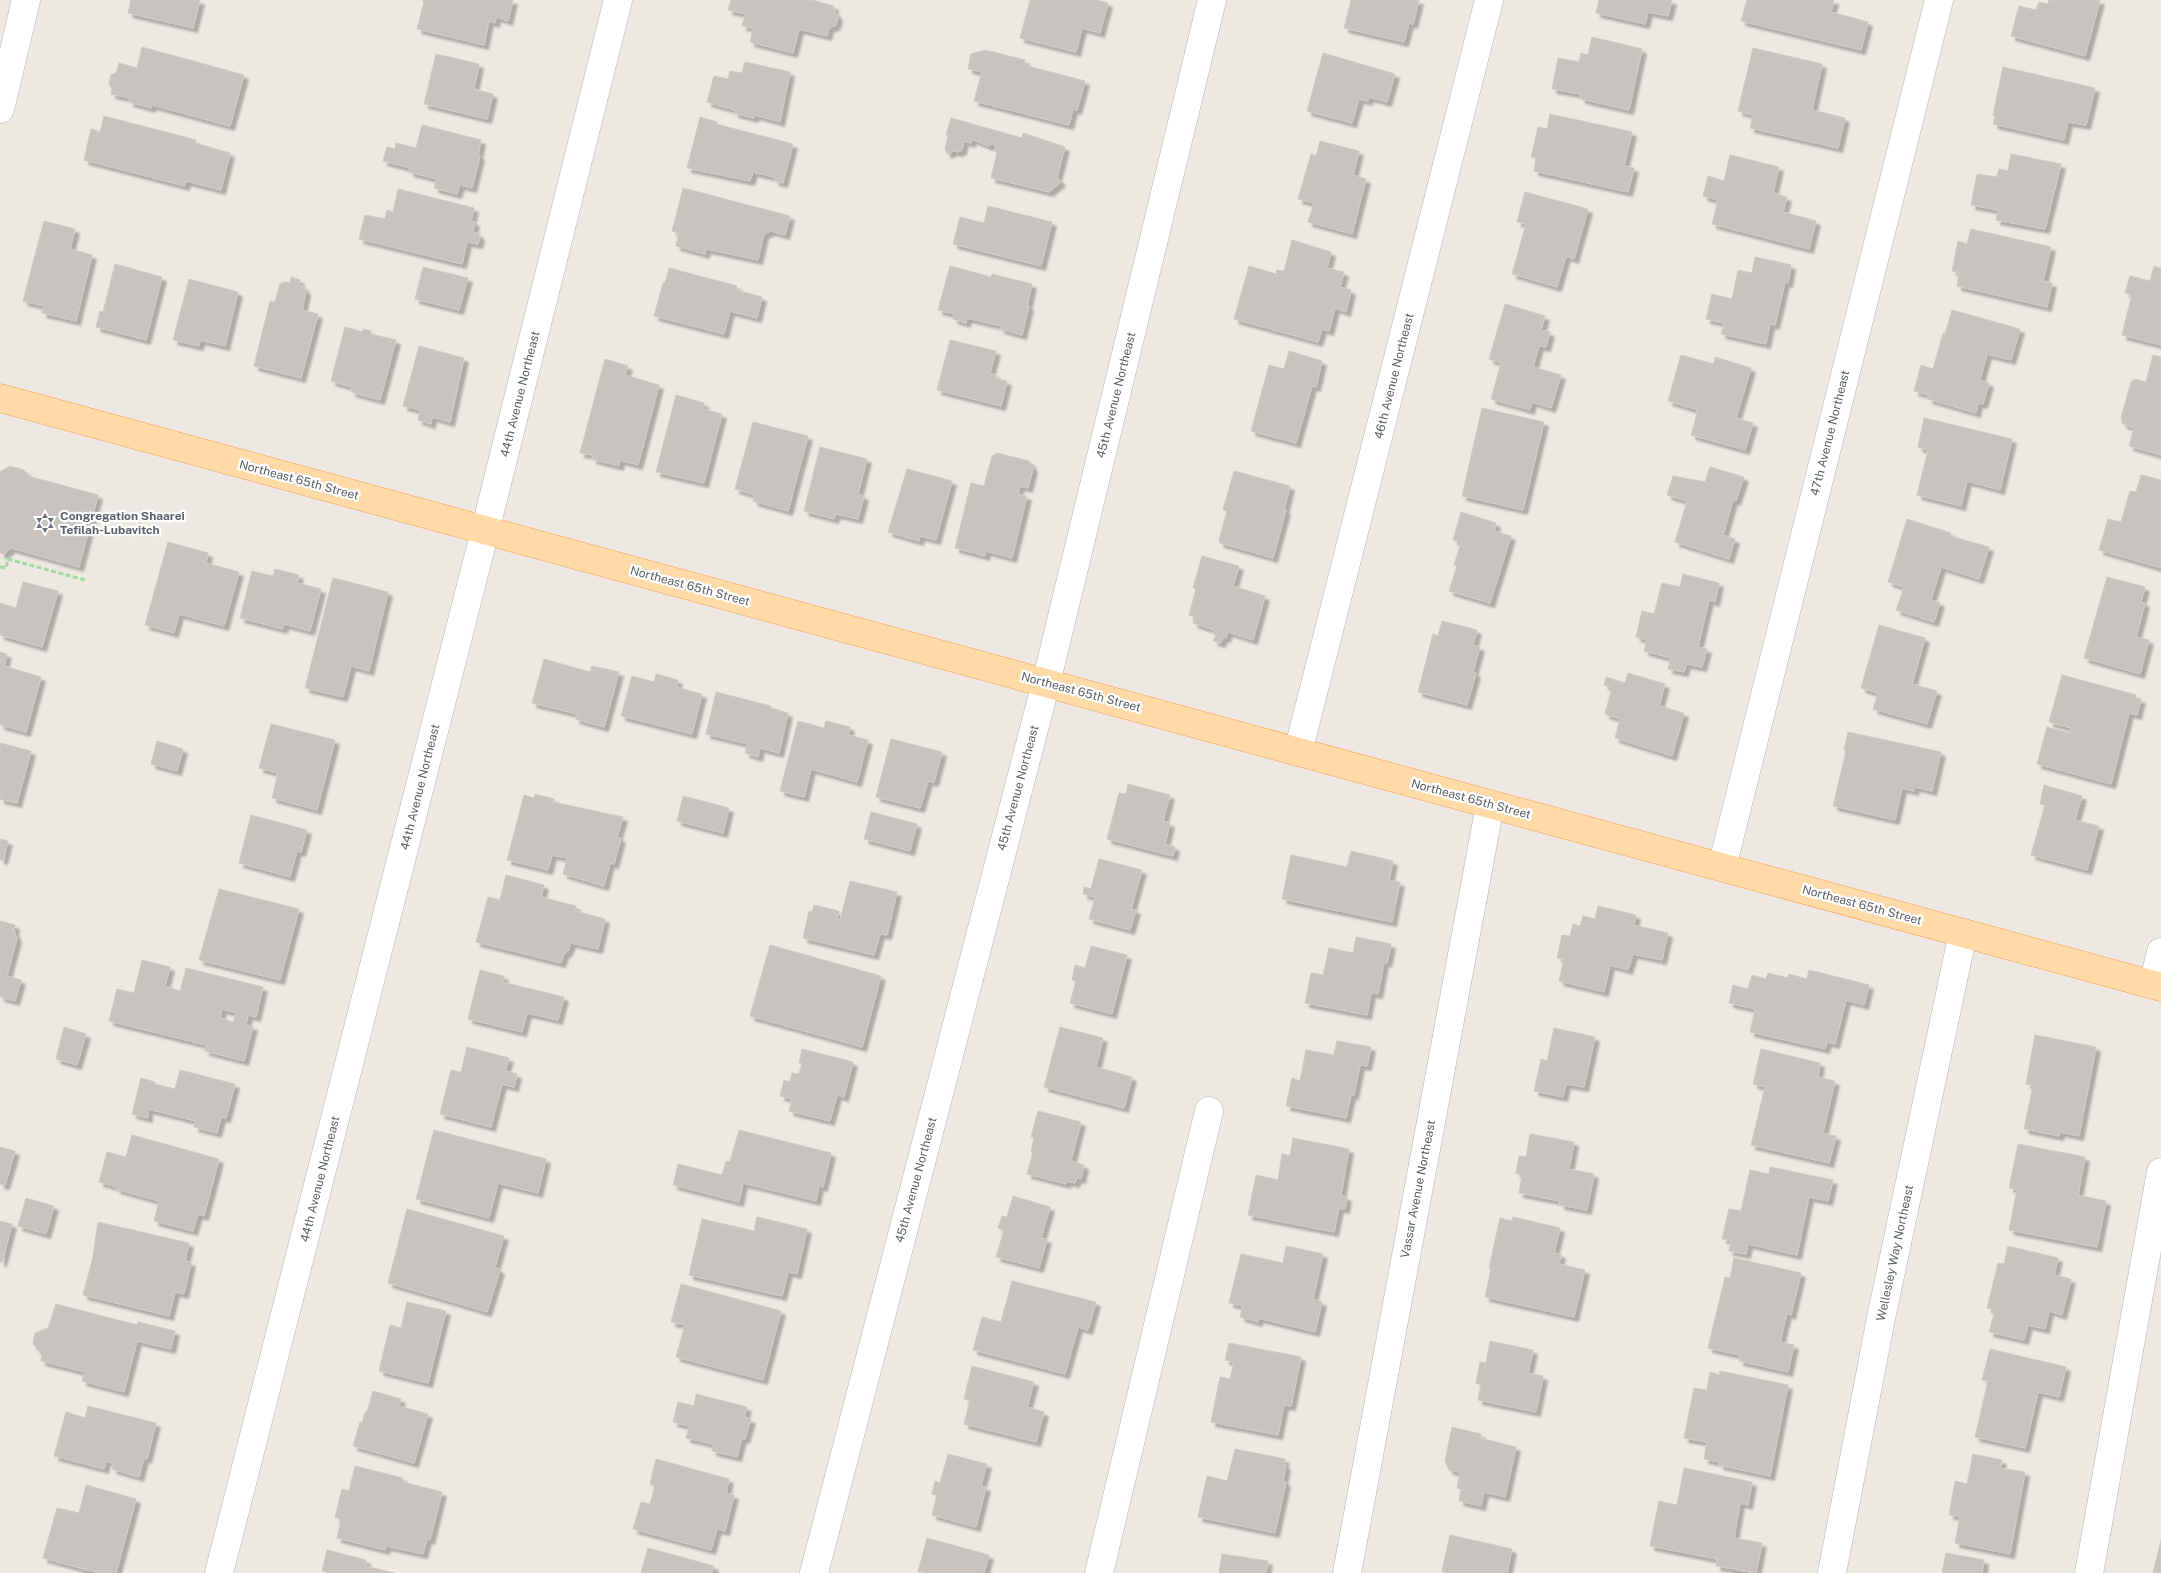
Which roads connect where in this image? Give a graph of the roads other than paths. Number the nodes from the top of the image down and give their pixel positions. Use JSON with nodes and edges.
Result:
{"nodes":[{"id":1,"x":26,"y":0,"type":"edge"},
{"id":2,"x":618,"y":0,"type":"edge"},
{"id":3,"x":1212,"y":0,"type":"edge"},
{"id":4,"x":1489,"y":0,"type":"edge"},
{"id":5,"x":1939,"y":0,"type":"edge"},
{"id":6,"x":0,"y":108,"type":"edge"},
{"id":7,"x":0,"y":398,"type":"edge"},
{"id":8,"x":485,"y":531,"type":"junction"},
{"id":9,"x":1046,"y":683,"type":"junction"},
{"id":10,"x":1298,"y":752,"type":"junction"},
{"id":11,"x":1490,"y":805,"type":"junction"},
{"id":12,"x":1722,"y":867,"type":"junction"},
{"id":13,"x":1963,"y":934,"type":"junction"},
{"id":14,"x":2161,"y":952,"type":"edge"},
{"id":15,"x":2157,"y":986,"type":"edge"},
{"id":16,"x":1209,"y":1111,"type":"dead end"},
{"id":17,"x":2161,"y":1172,"type":"edge"},
{"id":18,"x":219,"y":1573,"type":"edge"},
{"id":19,"x":814,"y":1573,"type":"edge"},
{"id":20,"x":1099,"y":1573,"type":"edge"},
{"id":21,"x":1347,"y":1573,"type":"edge"},
{"id":22,"x":1832,"y":1573,"type":"edge"},
{"id":23,"x":2088,"y":1573,"type":"edge"}],
"edges":[{"from":1,"to":6,"type":"street"},
{"from":2,"to":8,"type":"street","name":"44th Avenue Northeast"},
{"from":3,"to":9,"type":"street","name":"45th Avenue Northeast"},
{"from":4,"to":10,"type":"street","name":"46th Avenue Northeast"},
{"from":5,"to":12,"type":"street","name":"47th Avenue Northeast"},
{"from":7,"to":8,"type":"main road","name":"Northeast 65th Street"},
{"from":8,"to":9,"type":"main road","name":"Northeast 65th Street"},
{"from":8,"to":18,"type":"street","name":"44th Avenue Northeast"},
{"from":9,"to":10,"type":"main road","name":"Northeast 65th Street"},
{"from":9,"to":19,"type":"street","name":"45th Avenue Northeast"},
{"from":10,"to":11,"type":"main road","name":"Northeast 65th Street"},
{"from":11,"to":12,"type":"main road","name":"Northeast 65th Street"},
{"from":11,"to":21,"type":"street","name":"Vassar Avenue Northeast"},
{"from":12,"to":13,"type":"main road","name":"Northeast 65th Street"},
{"from":13,"to":15,"type":"main road","name":"Northeast 65th Street"},
{"from":13,"to":22,"type":"street","name":"Wellesley Way Northeast"},
{"from":14,"to":15,"type":"street"},
{"from":16,"to":20,"type":"street"},
{"from":17,"to":23,"type":"street"}]}
